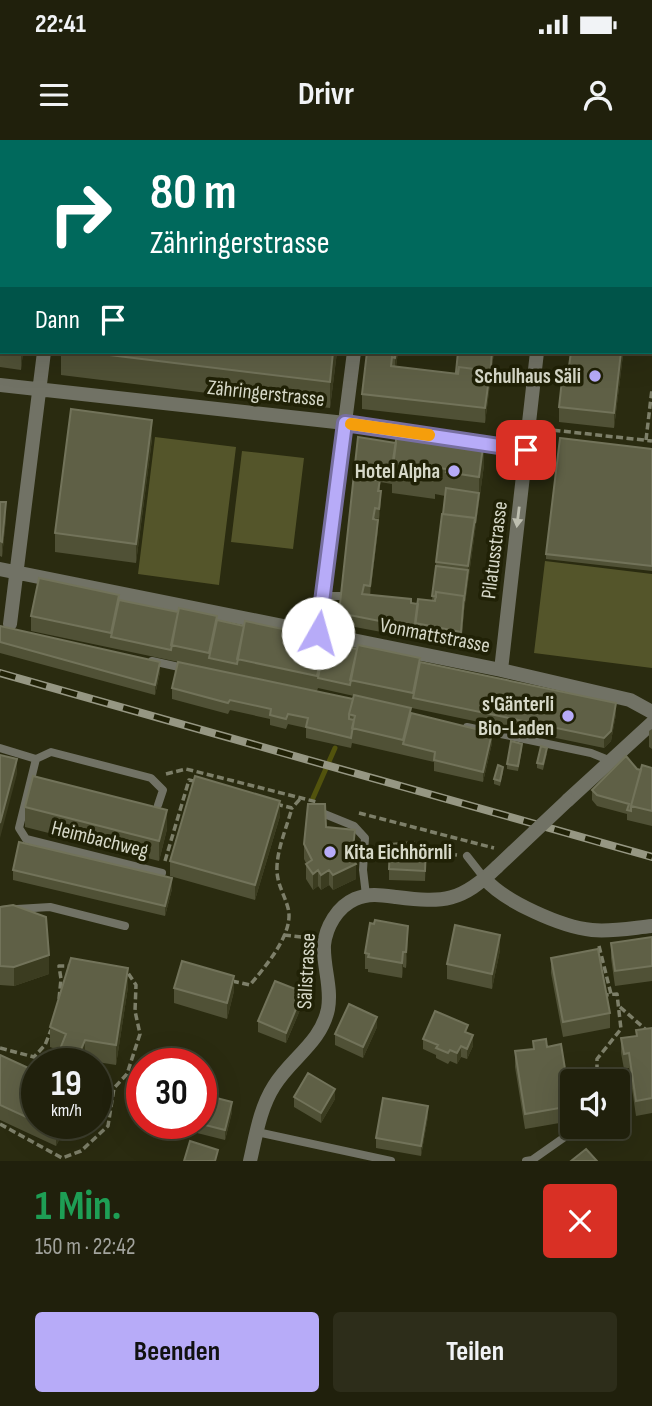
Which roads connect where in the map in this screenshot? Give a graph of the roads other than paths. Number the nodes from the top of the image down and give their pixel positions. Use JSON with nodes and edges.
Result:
{"nodes":[{"id":1,"x":44,"y":354,"type":"edge"},
{"id":2,"x":355,"y":354,"type":"edge"},
{"id":3,"x":537,"y":354,"type":"edge"},
{"id":4,"x":0,"y":386,"type":"edge"},
{"id":5,"x":39,"y":390,"type":"junction"},
{"id":6,"x":345,"y":423,"type":"junction"},
{"id":7,"x":425,"y":435,"type":"edge"},
{"id":8,"x":452,"y":439,"type":"edge"},
{"id":9,"x":526,"y":450,"type":"junction"},
{"id":10,"x":0,"y":569,"type":"edge"},
{"id":11,"x":17,"y":572,"type":"junction"},
{"id":12,"x":323,"y":596,"type":"junction"},
{"id":13,"x":340,"y":596,"type":"edge"},
{"id":14,"x":15,"y":629,"type":"edge"},
{"id":15,"x":318,"y":633,"type":"junction"},
{"id":16,"x":142,"y":659,"type":"edge"},
{"id":17,"x":196,"y":670,"type":"edge"},
{"id":18,"x":501,"y":670,"type":"junction"},
{"id":19,"x":652,"y":712,"type":"edge"},
{"id":20,"x":652,"y":723,"type":"edge"},
{"id":21,"x":455,"y":724,"type":"edge"},
{"id":22,"x":0,"y":748,"type":"edge"},
{"id":23,"x":36,"y":759,"type":"junction"},
{"id":24,"x":611,"y":761,"type":"junction"},
{"id":25,"x":158,"y":805,"type":"edge"},
{"id":26,"x":323,"y":813,"type":"edge"},
{"id":27,"x":467,"y":856,"type":"road end"},
{"id":28,"x":162,"y":873,"type":"edge"},
{"id":29,"x":485,"y":878,"type":"junction"},
{"id":30,"x":366,"y":895,"type":"junction"},
{"id":31,"x":0,"y":911,"type":"edge"},
{"id":32,"x":125,"y":926,"type":"dead end"},
{"id":33,"x":652,"y":926,"type":"edge"},
{"id":34,"x":257,"y":1132,"type":"junction"},
{"id":35,"x":562,"y":1139,"type":"edge"},
{"id":36,"x":250,"y":1161,"type":"edge"},
{"id":37,"x":391,"y":1161,"type":"edge"},
{"id":38,"x":526,"y":1161,"type":"edge"}],
"edges":[{"from":1,"to":5,"type":"street"},
{"from":2,"to":6,"type":"street"},
{"from":3,"to":9,"type":"street","name":"Pilatusstrasse"},
{"from":4,"to":5,"type":"street","name":"Zähringerstrasse"},
{"from":5,"to":6,"type":"street","name":"Zähringerstrasse"},
{"from":5,"to":11,"type":"street"},
{"from":6,"to":7,"type":"street","name":"Zähringerstrasse"},
{"from":6,"to":12,"type":"street"},
{"from":8,"to":9,"type":"street"},
{"from":9,"to":18,"type":"street","name":"Pilatusstrasse","one_way":true},
{"from":10,"to":11,"type":"street","name":"Vonmattstrasse"},
{"from":11,"to":14,"type":"street"},
{"from":11,"to":15,"type":"street","name":"Vonmattstrasse"},
{"from":12,"to":13,"type":"lane"},
{"from":12,"to":15,"type":"street"},
{"from":15,"to":18,"type":"street","name":"Vonmattstrasse"},
{"from":16,"to":17,"type":"lane"},
{"from":18,"to":19,"type":"street","name":"Vonmattstrasse"},
{"from":20,"to":24,"type":"street"},
{"from":21,"to":24,"type":"lane"},
{"from":22,"to":23,"type":"lane"},
{"from":23,"to":25,"type":"lane"},
{"from":23,"to":28,"type":"lane","name":"Heimbachweg"},
{"from":24,"to":29,"type":"street","bridge":true},
{"from":26,"to":30,"type":"lane"},
{"from":27,"to":29,"type":"lane"},
{"from":29,"to":30,"type":"street"},
{"from":29,"to":33,"type":"street"},
{"from":30,"to":34,"type":"street","name":"Sälistrasse"},
{"from":31,"to":32,"type":"lane"},
{"from":34,"to":36,"type":"street","name":"Sälistrasse"},
{"from":34,"to":37,"type":"lane"},
{"from":35,"to":38,"type":"lane"}]}
